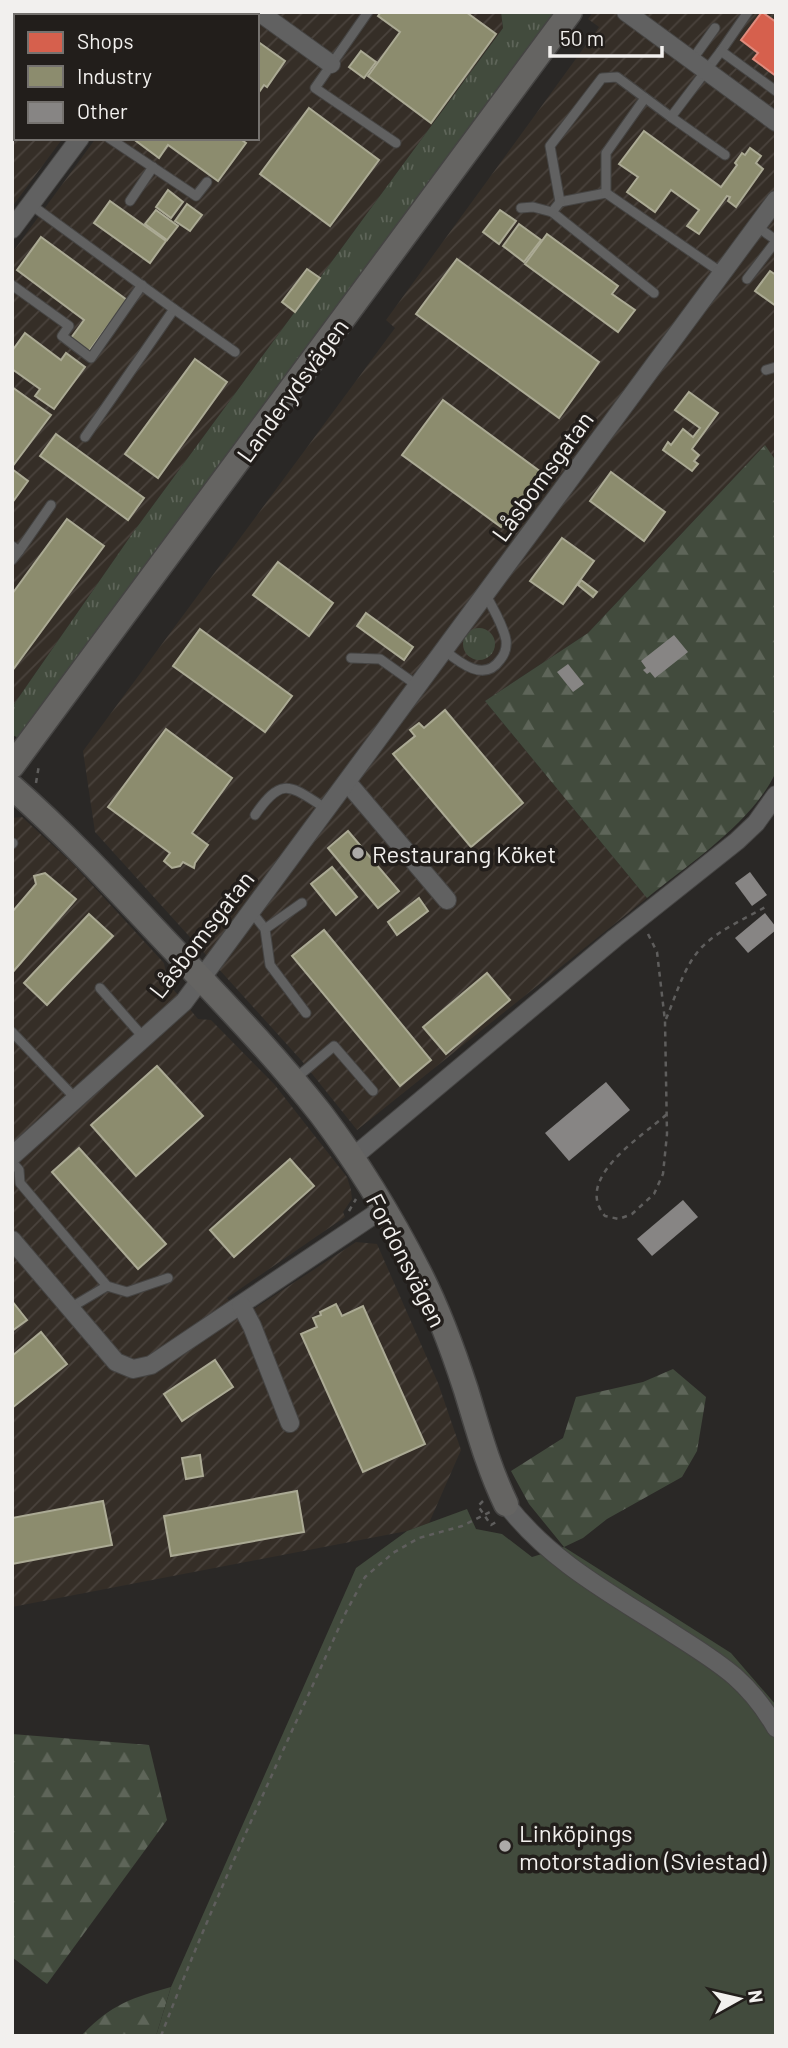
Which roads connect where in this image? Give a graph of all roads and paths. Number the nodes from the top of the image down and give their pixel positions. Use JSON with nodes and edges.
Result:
{"nodes":[{"id":1,"x":258,"y":12,"type":"edge"},
{"id":2,"x":368,"y":12,"type":"edge"},
{"id":3,"x":570,"y":12,"type":"edge"},
{"id":4,"x":626,"y":12,"type":"edge"},
{"id":5,"x":748,"y":12,"type":"edge"},
{"id":6,"x":715,"y":29,"type":"dead end"},
{"id":7,"x":721,"y":51,"type":"junction"},
{"id":8,"x":331,"y":64,"type":"junction"},
{"id":9,"x":699,"y":66,"type":"junction"},
{"id":10,"x":776,"y":91,"type":"edge"},
{"id":11,"x":645,"y":98,"type":"junction"},
{"id":12,"x":671,"y":117,"type":"junction"},
{"id":13,"x":775,"y":119,"type":"edge"},
{"id":14,"x":78,"y":140,"type":"edge"},
{"id":15,"x":112,"y":140,"type":"edge"},
{"id":16,"x":396,"y":143,"type":"dead end"},
{"id":17,"x":725,"y":155,"type":"dead end"},
{"id":18,"x":153,"y":167,"type":"junction"},
{"id":19,"x":207,"y":182,"type":"dead end"},
{"id":20,"x":606,"y":193,"type":"junction"},
{"id":21,"x":776,"y":200,"type":"edge"},
{"id":22,"x":130,"y":201,"type":"dead end"},
{"id":23,"x":560,"y":202,"type":"junction"},
{"id":24,"x":30,"y":204,"type":"junction"},
{"id":25,"x":521,"y":208,"type":"dead end"},
{"id":26,"x":552,"y":212,"type":"junction"},
{"id":27,"x":756,"y":226,"type":"junction"},
{"id":28,"x":12,"y":229,"type":"edge"},
{"id":29,"x":776,"y":240,"type":"edge"},
{"id":30,"x":722,"y":273,"type":"junction"},
{"id":31,"x":747,"y":279,"type":"dead end"},
{"id":32,"x":12,"y":285,"type":"edge"},
{"id":33,"x":142,"y":285,"type":"junction"},
{"id":34,"x":654,"y":293,"type":"dead end"},
{"id":35,"x":174,"y":309,"type":"junction"},
{"id":36,"x":235,"y":352,"type":"dead end"},
{"id":37,"x":85,"y":438,"type":"dead end"},
{"id":38,"x":51,"y":505,"type":"dead end"},
{"id":39,"x":16,"y":548,"type":"edge"},
{"id":40,"x":12,"y":560,"type":"edge"},
{"id":41,"x":486,"y":595,"type":"junction"},
{"id":42,"x":444,"y":650,"type":"junction"},
{"id":43,"x":351,"y":658,"type":"dead end"},
{"id":44,"x":418,"y":685,"type":"junction"},
{"id":45,"x":12,"y":765,"type":"edge"},
{"id":46,"x":347,"y":782,"type":"junction"},
{"id":47,"x":12,"y":787,"type":"edge"},
{"id":48,"x":776,"y":795,"type":"edge"},
{"id":49,"x":327,"y":809,"type":"junction"},
{"id":50,"x":255,"y":815,"type":"dead end"},
{"id":51,"x":447,"y":900,"type":"dead end"},
{"id":52,"x":302,"y":904,"type":"dead end"},
{"id":53,"x":767,"y":906,"type":"dead end"},
{"id":54,"x":251,"y":911,"type":"junction"},
{"id":55,"x":638,"y":920,"type":"junction"},
{"id":56,"x":265,"y":929,"type":"junction"},
{"id":57,"x":202,"y":979,"type":"junction"},
{"id":58,"x":100,"y":988,"type":"dead end"},
{"id":59,"x":306,"y":1013,"type":"dead end"},
{"id":60,"x":665,"y":1021,"type":"junction"},
{"id":61,"x":12,"y":1032,"type":"edge"},
{"id":62,"x":144,"y":1038,"type":"junction"},
{"id":63,"x":292,"y":1081,"type":"junction"},
{"id":64,"x":373,"y":1091,"type":"dead end"},
{"id":65,"x":76,"y":1099,"type":"junction"},
{"id":66,"x":666,"y":1115,"type":"junction"},
{"id":67,"x":12,"y":1156,"type":"edge"},
{"id":68,"x":352,"y":1158,"type":"junction"},
{"id":69,"x":12,"y":1162,"type":"edge"},
{"id":70,"x":358,"y":1193,"type":"dead end"},
{"id":71,"x":384,"y":1208,"type":"junction"},
{"id":72,"x":357,"y":1226,"type":"junction"},
{"id":73,"x":12,"y":1240,"type":"edge"},
{"id":74,"x":168,"y":1278,"type":"dead end"},
{"id":75,"x":107,"y":1286,"type":"junction"},
{"id":76,"x":241,"y":1305,"type":"junction"},
{"id":77,"x":70,"y":1308,"type":"junction"},
{"id":78,"x":290,"y":1423,"type":"dead end"},
{"id":79,"x":494,"y":1509,"type":"junction"},
{"id":80,"x":776,"y":1728,"type":"edge"},
{"id":81,"x":161,"y":2036,"type":"edge"}],
"edges":[{"from":1,"to":8,"type":"street"},
{"from":2,"to":8,"type":"lane"},
{"from":3,"to":45,"type":"street","name":"Landerydsvägen"},
{"from":4,"to":9,"type":"street"},
{"from":5,"to":7,"type":"lane"},
{"from":6,"to":9,"type":"lane"},
{"from":7,"to":9,"type":"lane"},
{"from":7,"to":10,"type":"lane"},
{"from":8,"to":16,"type":"lane"},
{"from":9,"to":12,"type":"lane"},
{"from":9,"to":13,"type":"street"},
{"from":11,"to":12,"type":"lane"},
{"from":11,"to":20,"type":"lane"},
{"from":11,"to":23,"type":"lane"},
{"from":12,"to":17,"type":"lane"},
{"from":14,"to":24,"type":"street"},
{"from":15,"to":18,"type":"lane"},
{"from":18,"to":19,"type":"lane"},
{"from":18,"to":22,"type":"lane"},
{"from":20,"to":23,"type":"lane"},
{"from":20,"to":30,"type":"lane"},
{"from":21,"to":27,"type":"street","name":"Låsbomsgatan"},
{"from":23,"to":26,"type":"lane"},
{"from":24,"to":28,"type":"street"},
{"from":24,"to":33,"type":"lane"},
{"from":25,"to":26,"type":"lane"},
{"from":26,"to":34,"type":"lane"},
{"from":27,"to":29,"type":"lane"},
{"from":27,"to":30,"type":"street","name":"Låsbomsgatan"},
{"from":29,"to":31,"type":"lane"},
{"from":30,"to":41,"type":"street","name":"Låsbomsgatan"},
{"from":32,"to":33,"type":"lane"},
{"from":33,"to":35,"type":"lane"},
{"from":35,"to":36,"type":"lane"},
{"from":35,"to":37,"type":"lane"},
{"from":38,"to":39,"type":"lane"},
{"from":39,"to":40,"type":"lane"},
{"from":41,"to":42,"type":"street","name":"Låsbomsgatan"},
{"from":41,"to":42,"type":"lane"},
{"from":42,"to":44,"type":"street","name":"Låsbomsgatan"},
{"from":43,"to":44,"type":"lane"},
{"from":44,"to":46,"type":"street","name":"Låsbomsgatan"},
{"from":46,"to":49,"type":"street","name":"Låsbomsgatan"},
{"from":46,"to":51,"type":"street"},
{"from":47,"to":57,"type":"street","name":"Fordonsvägen"},
{"from":48,"to":55,"type":"street"},
{"from":49,"to":50,"type":"lane"},
{"from":49,"to":54,"type":"street","name":"Låsbomsgatan"},
{"from":52,"to":56,"type":"lane"},
{"from":53,"to":60,"type":"path"},
{"from":54,"to":56,"type":"lane"},
{"from":54,"to":57,"type":"street","name":"Låsbomsgatan"},
{"from":55,"to":60,"type":"path"},
{"from":55,"to":68,"type":"street"},
{"from":56,"to":59,"type":"lane"},
{"from":57,"to":62,"type":"street","name":"Låsbomsgatan"},
{"from":57,"to":63,"type":"street","name":"Fordonsvägen"},
{"from":58,"to":62,"type":"lane"},
{"from":60,"to":66,"type":"path"},
{"from":61,"to":65,"type":"lane"},
{"from":62,"to":65,"type":"street","name":"Låsbomsgatan"},
{"from":63,"to":64,"type":"lane"},
{"from":63,"to":68,"type":"street","name":"Fordonsvägen"},
{"from":65,"to":67,"type":"street","name":"Låsbomsgatan"},
{"from":66,"to":66,"type":"path"},
{"from":68,"to":71,"type":"street","name":"Fordonsvägen"},
{"from":69,"to":75,"type":"lane"},
{"from":70,"to":72,"type":"path"},
{"from":71,"to":72,"type":"street"},
{"from":71,"to":79,"type":"street","name":"Fordonsvägen"},
{"from":72,"to":76,"type":"street"},
{"from":73,"to":77,"type":"street"},
{"from":74,"to":75,"type":"lane"},
{"from":75,"to":77,"type":"lane"},
{"from":76,"to":77,"type":"street"},
{"from":76,"to":78,"type":"street"},
{"from":79,"to":80,"type":"street","name":"Fordonsvägen"},
{"from":79,"to":81,"type":"path"}]}
